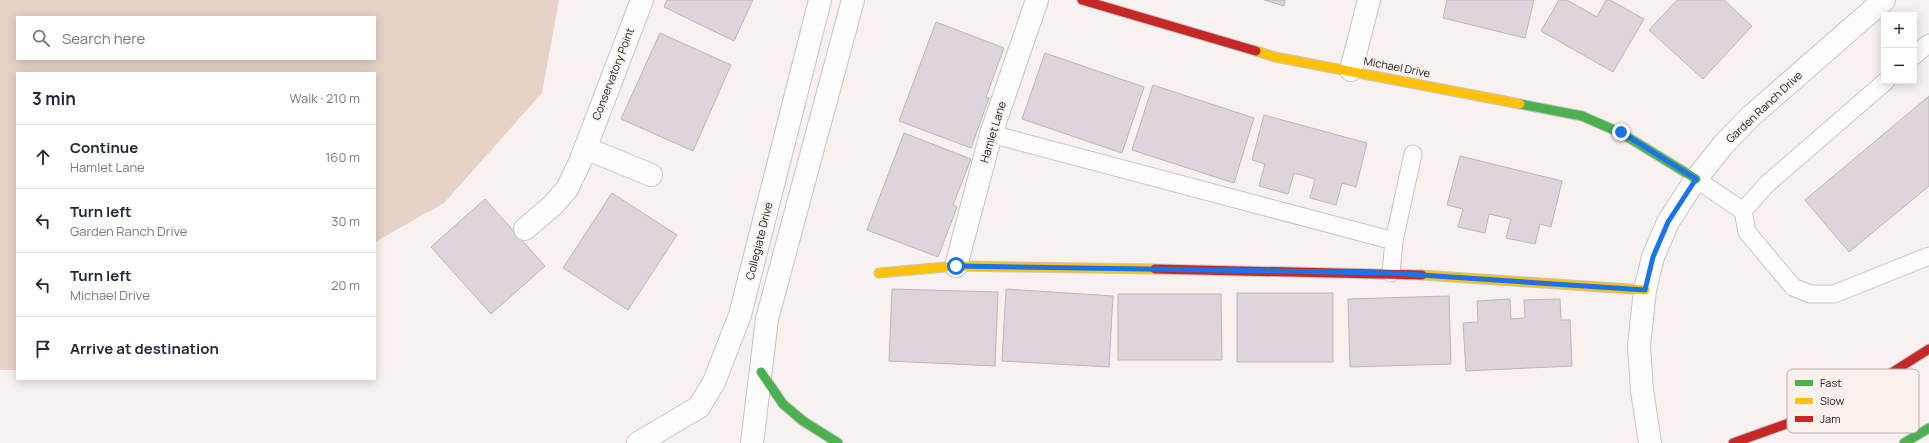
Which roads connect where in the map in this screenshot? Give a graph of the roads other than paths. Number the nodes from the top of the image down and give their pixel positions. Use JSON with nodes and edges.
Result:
{"nodes":[{"id":1,"x":642,"y":0,"type":"edge"},
{"id":2,"x":820,"y":0,"type":"edge"},
{"id":3,"x":853,"y":0,"type":"edge"},
{"id":4,"x":1037,"y":0,"type":"edge"},
{"id":5,"x":1082,"y":0,"type":"edge"},
{"id":6,"x":1369,"y":0,"type":"edge"},
{"id":7,"x":1884,"y":0,"type":"edge"},
{"id":8,"x":1929,"y":43,"type":"edge"},
{"id":9,"x":1917,"y":53,"type":"edge"},
{"id":10,"x":1351,"y":70,"type":"junction"},
{"id":11,"x":1883,"y":84,"type":"edge"},
{"id":12,"x":991,"y":134,"type":"junction"},
{"id":13,"x":585,"y":148,"type":"junction"},
{"id":14,"x":1413,"y":154,"type":"dead end"},
{"id":15,"x":651,"y":175,"type":"dead end"},
{"id":16,"x":1696,"y":179,"type":"junction"},
{"id":17,"x":1743,"y":211,"type":"junction"},
{"id":18,"x":525,"y":229,"type":"dead end"},
{"id":19,"x":1394,"y":241,"type":"junction"},
{"id":20,"x":1929,"y":256,"type":"edge"},
{"id":21,"x":956,"y":266,"type":"junction"},
{"id":22,"x":879,"y":273,"type":"dead end"},
{"id":23,"x":1391,"y":273,"type":"junction"},
{"id":24,"x":1645,"y":290,"type":"junction"},
{"id":25,"x":1929,"y":349,"type":"edge"},
{"id":26,"x":1897,"y":369,"type":"edge"},
{"id":27,"x":760,"y":372,"type":"junction"},
{"id":28,"x":1787,"y":424,"type":"edge"},
{"id":29,"x":1929,"y":428,"type":"edge"},
{"id":30,"x":638,"y":443,"type":"edge"},
{"id":31,"x":752,"y":443,"type":"edge"},
{"id":32,"x":838,"y":443,"type":"edge"},
{"id":33,"x":1650,"y":443,"type":"edge"},
{"id":34,"x":1733,"y":443,"type":"edge"},
{"id":35,"x":1904,"y":443,"type":"edge"}],
"edges":[{"from":1,"to":13,"type":"street","name":"Conservatory Point"},
{"from":2,"to":30,"type":"street","name":"Collegiate Drive"},
{"from":3,"to":27,"type":"street"},
{"from":4,"to":12,"type":"street","name":"Hamlet Lane"},
{"from":5,"to":10,"type":"street","name":"Michael Drive"},
{"from":6,"to":10,"type":"street"},
{"from":7,"to":16,"type":"street","name":"Garden Ranch Drive"},
{"from":8,"to":9,"type":"lane"},
{"from":10,"to":16,"type":"street","name":"Michael Drive"},
{"from":11,"to":17,"type":"lane"},
{"from":12,"to":19,"type":"lane"},
{"from":12,"to":21,"type":"street","name":"Hamlet Lane"},
{"from":13,"to":15,"type":"street"},
{"from":13,"to":18,"type":"street","name":"Conservatory Point"},
{"from":14,"to":19,"type":"lane"},
{"from":16,"to":17,"type":"lane"},
{"from":16,"to":24,"type":"street","name":"Garden Ranch Drive"},
{"from":17,"to":20,"type":"lane"},
{"from":19,"to":23,"type":"lane"},
{"from":21,"to":22,"type":"street"},
{"from":21,"to":23,"type":"street"},
{"from":23,"to":24,"type":"street"},
{"from":24,"to":33,"type":"street","name":"Garden Ranch Drive"},
{"from":25,"to":26,"type":"street"},
{"from":27,"to":31,"type":"street"},
{"from":27,"to":32,"type":"street"},
{"from":28,"to":34,"type":"street"},
{"from":29,"to":35,"type":"street"}]}
